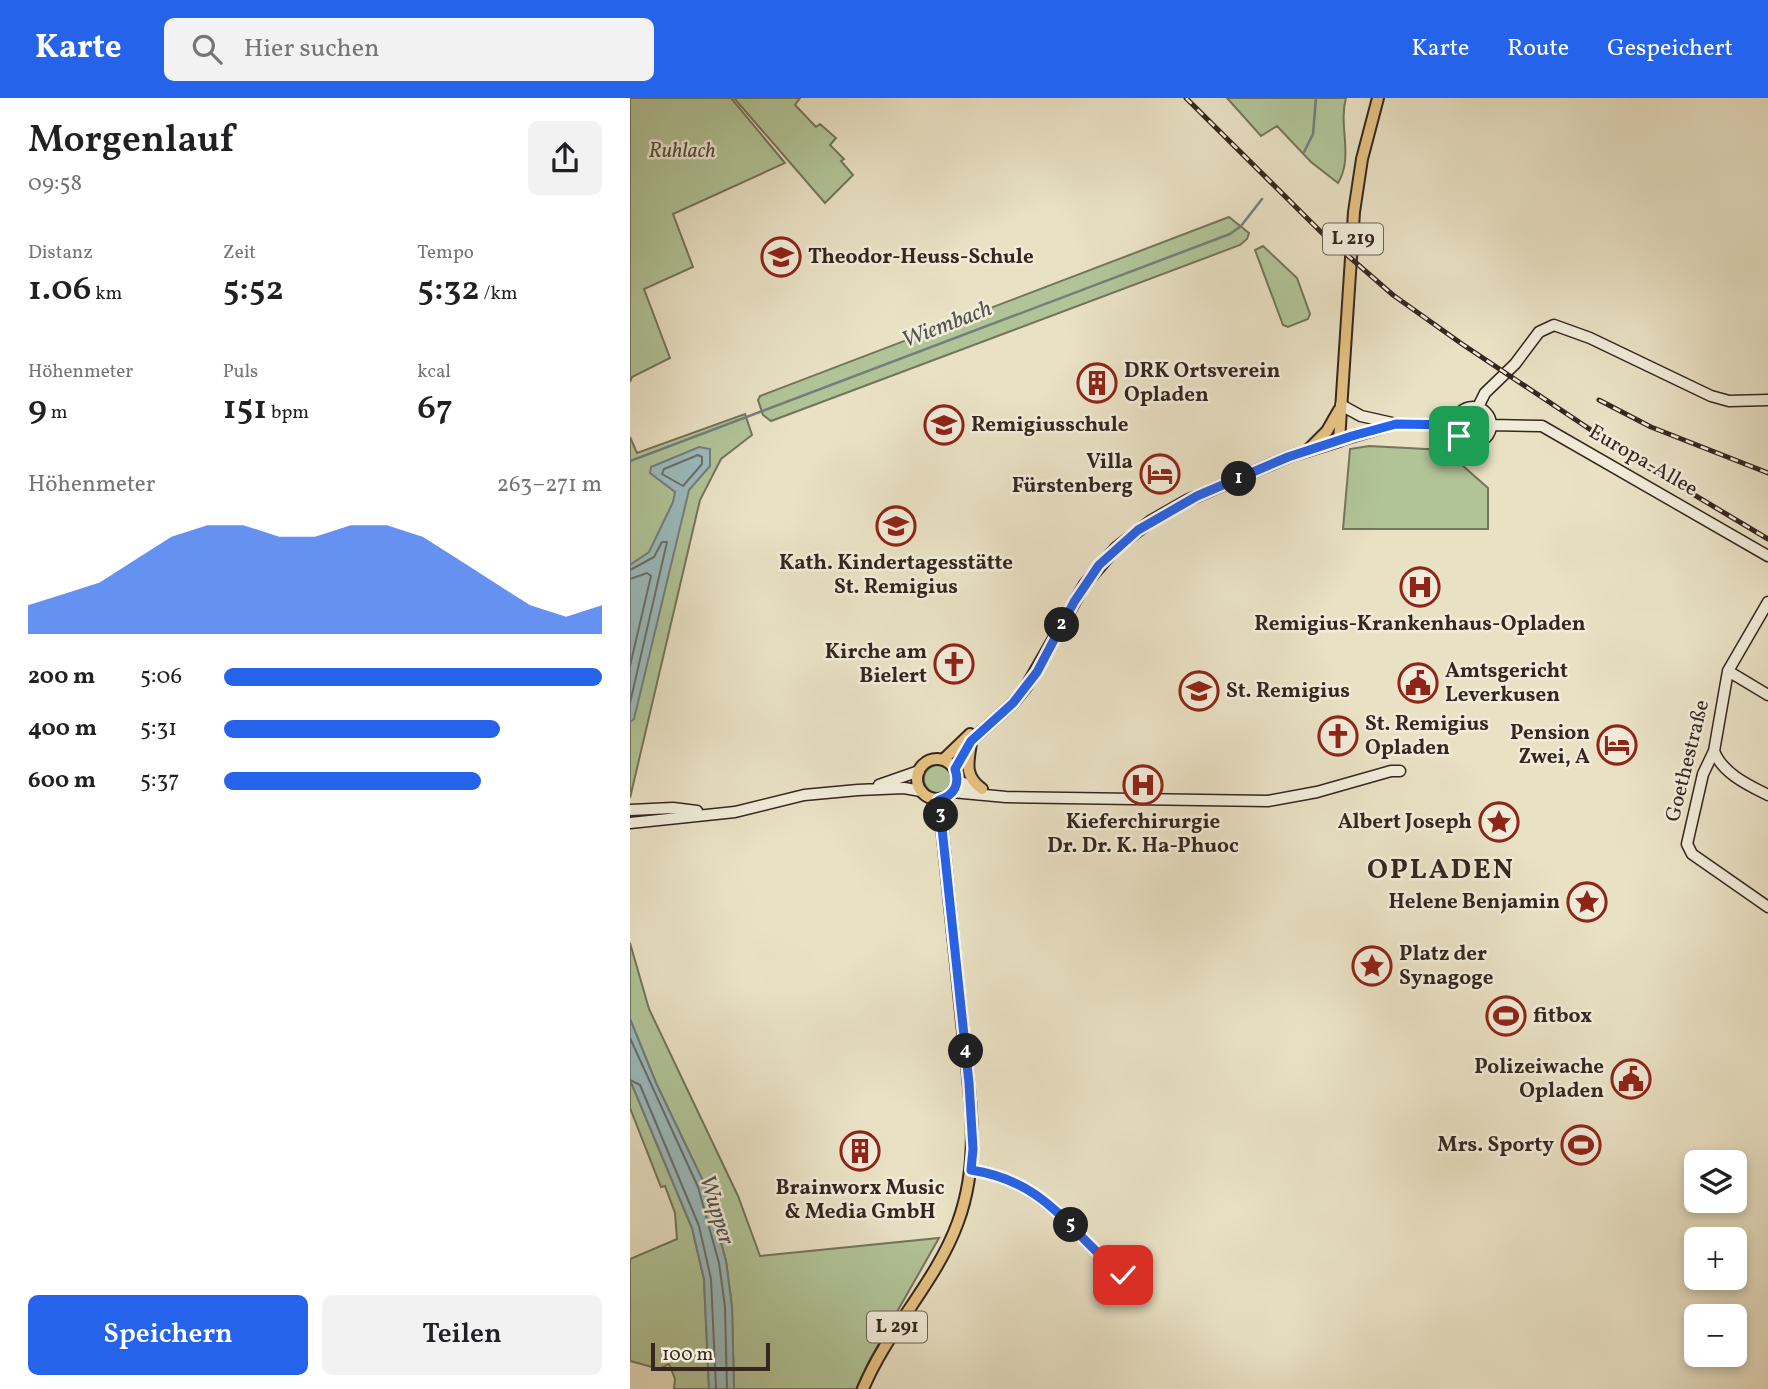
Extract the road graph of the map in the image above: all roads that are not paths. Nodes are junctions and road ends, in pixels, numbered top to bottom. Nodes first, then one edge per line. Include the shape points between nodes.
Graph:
1 (1378, 98) edge
2 (1768, 400) edge
3 (1341, 405) junction
4 (1478, 407) junction
5 (1396, 424) junction
6 (1455, 425) junction
7 (1491, 425) junction
8 (1339, 441) junction
9 (1306, 452) junction
10 (1768, 556) edge
11 (1768, 602) edge
12 (1728, 671) junction
13 (1768, 695) edge
14 (999, 715) junction
15 (971, 741) junction
16 (1714, 751) junction
17 (944, 759) junction
18 (955, 769) junction
19 (919, 771) junction
20 (1400, 771) dead end
21 (957, 781) junction
22 (982, 789) junction
23 (858, 790) junction
24 (921, 791) junction
25 (952, 793) junction
26 (1768, 795) edge
27 (1006, 797) junction
28 (939, 800) junction
29 (630, 810) edge
30 (704, 814) junction
31 (630, 823) edge
32 (1768, 907) edge
33 (971, 1170) junction
34 (1123, 1275) dead end
35 (863, 1389) edge

1 - 3 main road, L 219 via 1358,182
2 - 4 street via 1729,401 1711,396 1554,325 1539,332
3 - 5 street via 1361,416
3 - 8 main road, L 219
3 - 9 main road, L 219 via 1327,431
4 - 6 street via 1462,410
4 - 7 street via 1489,416
5 - 6 street
5 - 8 street
6 - 7 street via 1463,440 1473,443 1488,435
7 - 10 street, Europa-Allee via 1542,426
8 - 9 main road, L 219
9 - 14 main road, L 219 via 1186,501 1119,545 1085,584 1037,672
11 - 12 street, Goethestraße
12 - 13 street
12 - 16 street, Goethestraße
14 - 15 main road, L 219
14 - 17 main road, L 219
15 - 18 main road, L 219
15 - 22 main road via 967,772
16 - 26 street via 1717,760 1740,781
16 - 32 street, Goethestraße via 1703,774 1687,844 1692,854
17 - 18 main road
17 - 19 main road, L 219 via 929,761
18 - 21 main road
19 - 23 street, L 219
19 - 24 main road
20 - 27 street via 1268,801
21 - 22 street
21 - 25 main road
22 - 27 street
23 - 24 street, L 219
23 - 30 street, L 219
24 - 28 main road, L 219
25 - 27 street
25 - 28 main road
28 - 33 main road, L 291 via 969,1083
29 - 30 street, L 219 via 673,807
30 - 31 street, L 219
33 - 34 street via 1002,1176 1040,1196
33 - 35 main road, L 291 via 957,1224

